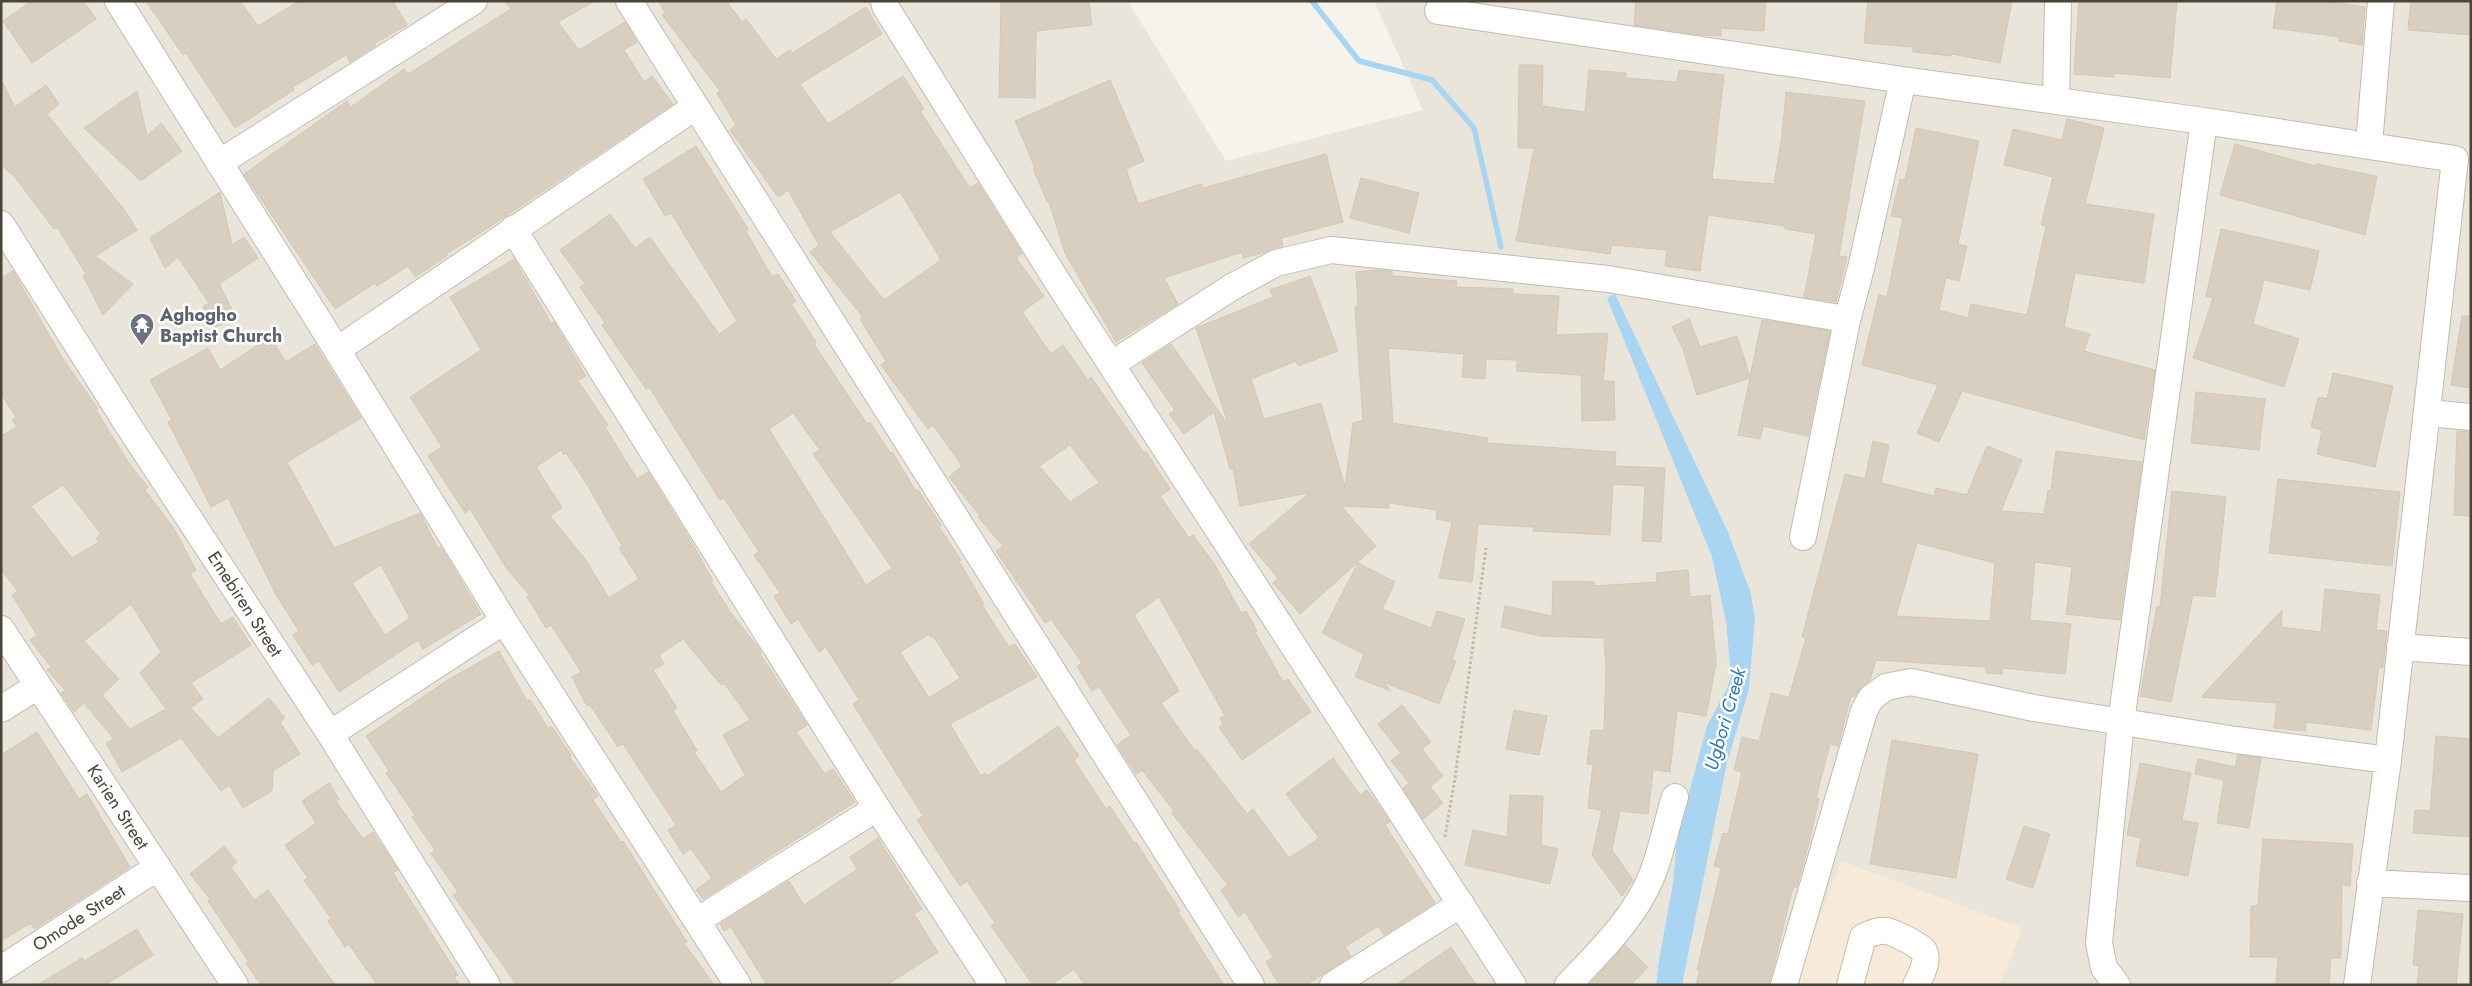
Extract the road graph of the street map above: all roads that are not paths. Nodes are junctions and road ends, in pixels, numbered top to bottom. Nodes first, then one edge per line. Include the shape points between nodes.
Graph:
1 (118, 1) edge
2 (474, 1) edge
3 (629, 1) edge
4 (884, 1) edge
5 (2058, 1) edge
6 (2382, 1) edge
7 (1438, 11) dead end
8 (1903, 80) junction
9 (2056, 102) junction
10 (695, 107) junction
11 (2204, 121) junction
12 (2369, 145) junction
13 (2463, 160) edge
14 (218, 163) junction
15 (1, 224) edge
16 (513, 230) junction
17 (1847, 321) junction
18 (337, 350) junction
19 (1112, 364) junction
20 (2427, 413) junction
21 (2471, 416) edge
22 (1803, 537) dead end
23 (504, 620) junction
24 (1, 629) edge
25 (2400, 647) junction
26 (2471, 652) edge
27 (38, 686) junction
28 (1, 709) edge
29 (2121, 722) junction
30 (330, 734) junction
31 (2388, 760) junction
32 (1675, 797) dead end
33 (878, 808) junction
34 (158, 867) junction
35 (2370, 883) junction
36 (2471, 888) edge
37 (1461, 904) junction
38 (698, 920) junction
39 (1, 969) edge
40 (235, 985) edge
41 (488, 985) edge
42 (738, 985) edge
43 (993, 985) edge
44 (1251, 985) edge
45 (1333, 985) edge
46 (1512, 985) edge
47 (1568, 985) edge
48 (1784, 985) edge
49 (1850, 985) edge
50 (1916, 985) edge
51 (2118, 985) edge
52 (2357, 985) edge

1 - 14 street
2 - 14 street
3 - 10 street
4 - 19 street via 884,6
5 - 9 street
6 - 12 street
7 - 8 street
8 - 9 street
8 - 17 street
9 - 11 street
10 - 16 street
10 - 44 street
11 - 12 street
11 - 29 street
12 - 13 street
13 - 20 street
14 - 18 street
15 - 30 street, Emebiren Street
16 - 18 street
16 - 33 street
17 - 19 street via 1608,279 1331,250 1276,263 1232,287
17 - 22 street
18 - 23 street
19 - 37 street
20 - 21 street
20 - 25 street
23 - 30 street
23 - 38 street
24 - 27 street, Karien Street
25 - 26 street
25 - 31 street
27 - 28 street
27 - 34 street, Karien Street
29 - 31 street
29 - 48 street via 2034,708 1911,682 1886,687 1871,698 1864,711
29 - 51 street via 2099,943 2104,968
30 - 41 street, Emebiren Street
31 - 35 street
32 - 47 street via 1652,874 1642,895 1626,921
33 - 38 street
33 - 43 street
34 - 39 street, Omode Street
34 - 40 street, Karien Street
35 - 36 street
35 - 52 street
37 - 45 street
37 - 46 street
38 - 42 street
49 - 50 street via 1862,937 1876,931 1888,931 1925,952 1925,968

